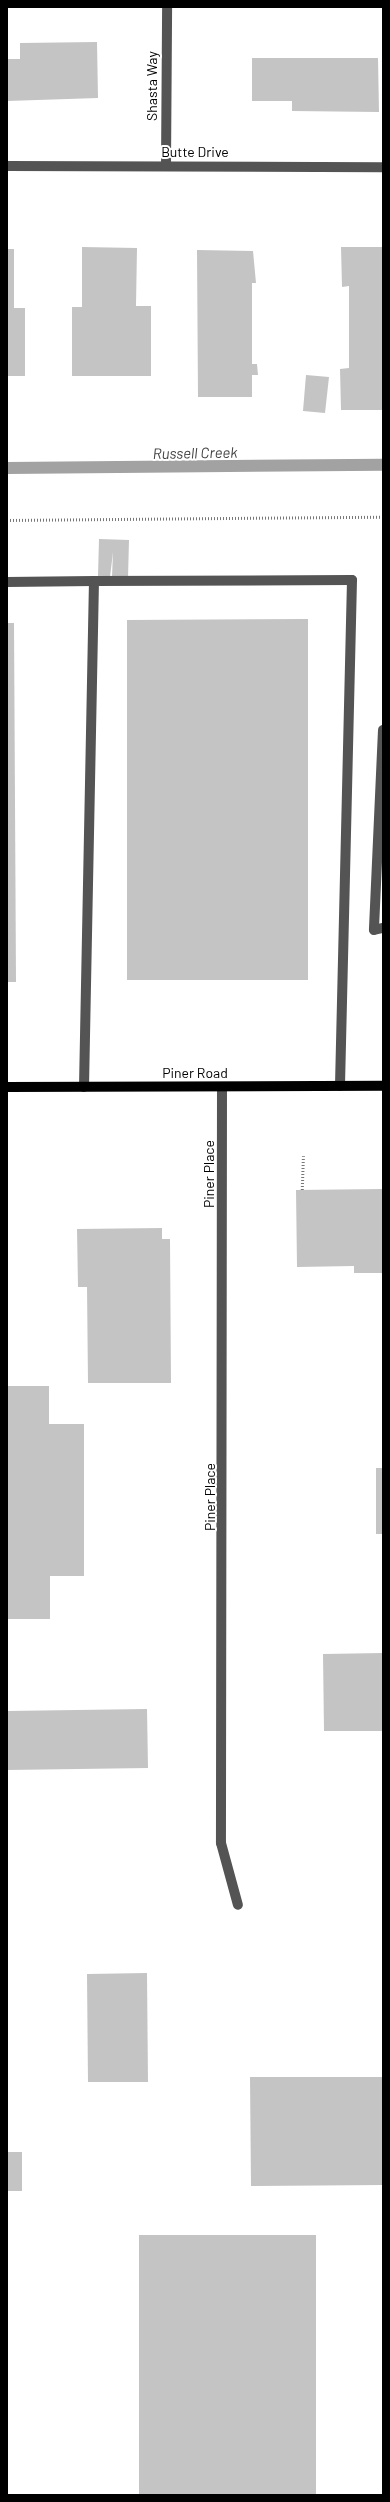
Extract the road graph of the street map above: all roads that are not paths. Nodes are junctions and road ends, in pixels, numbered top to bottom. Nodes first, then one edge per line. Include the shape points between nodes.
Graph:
1 (167, 7) edge
2 (7, 166) edge
3 (166, 166) junction
4 (383, 167) edge
5 (94, 581) junction
6 (7, 582) edge
7 (383, 730) edge
8 (383, 928) edge
9 (340, 1086) junction
10 (383, 1086) edge
11 (7, 1087) edge
12 (84, 1087) junction
13 (222, 1087) junction
14 (238, 1905) dead end

1 - 3 street, Shasta Way
2 - 3 street, Butte Drive
3 - 4 street, Butte Drive
5 - 6 street
5 - 9 street via 352,580
5 - 12 street
7 - 8 street via 374,930
9 - 10 main road, Piner Road
9 - 13 main road, Piner Road
11 - 12 main road, Piner Road
12 - 13 main road, Piner Road
13 - 14 street, Piner Place via 221,1843

